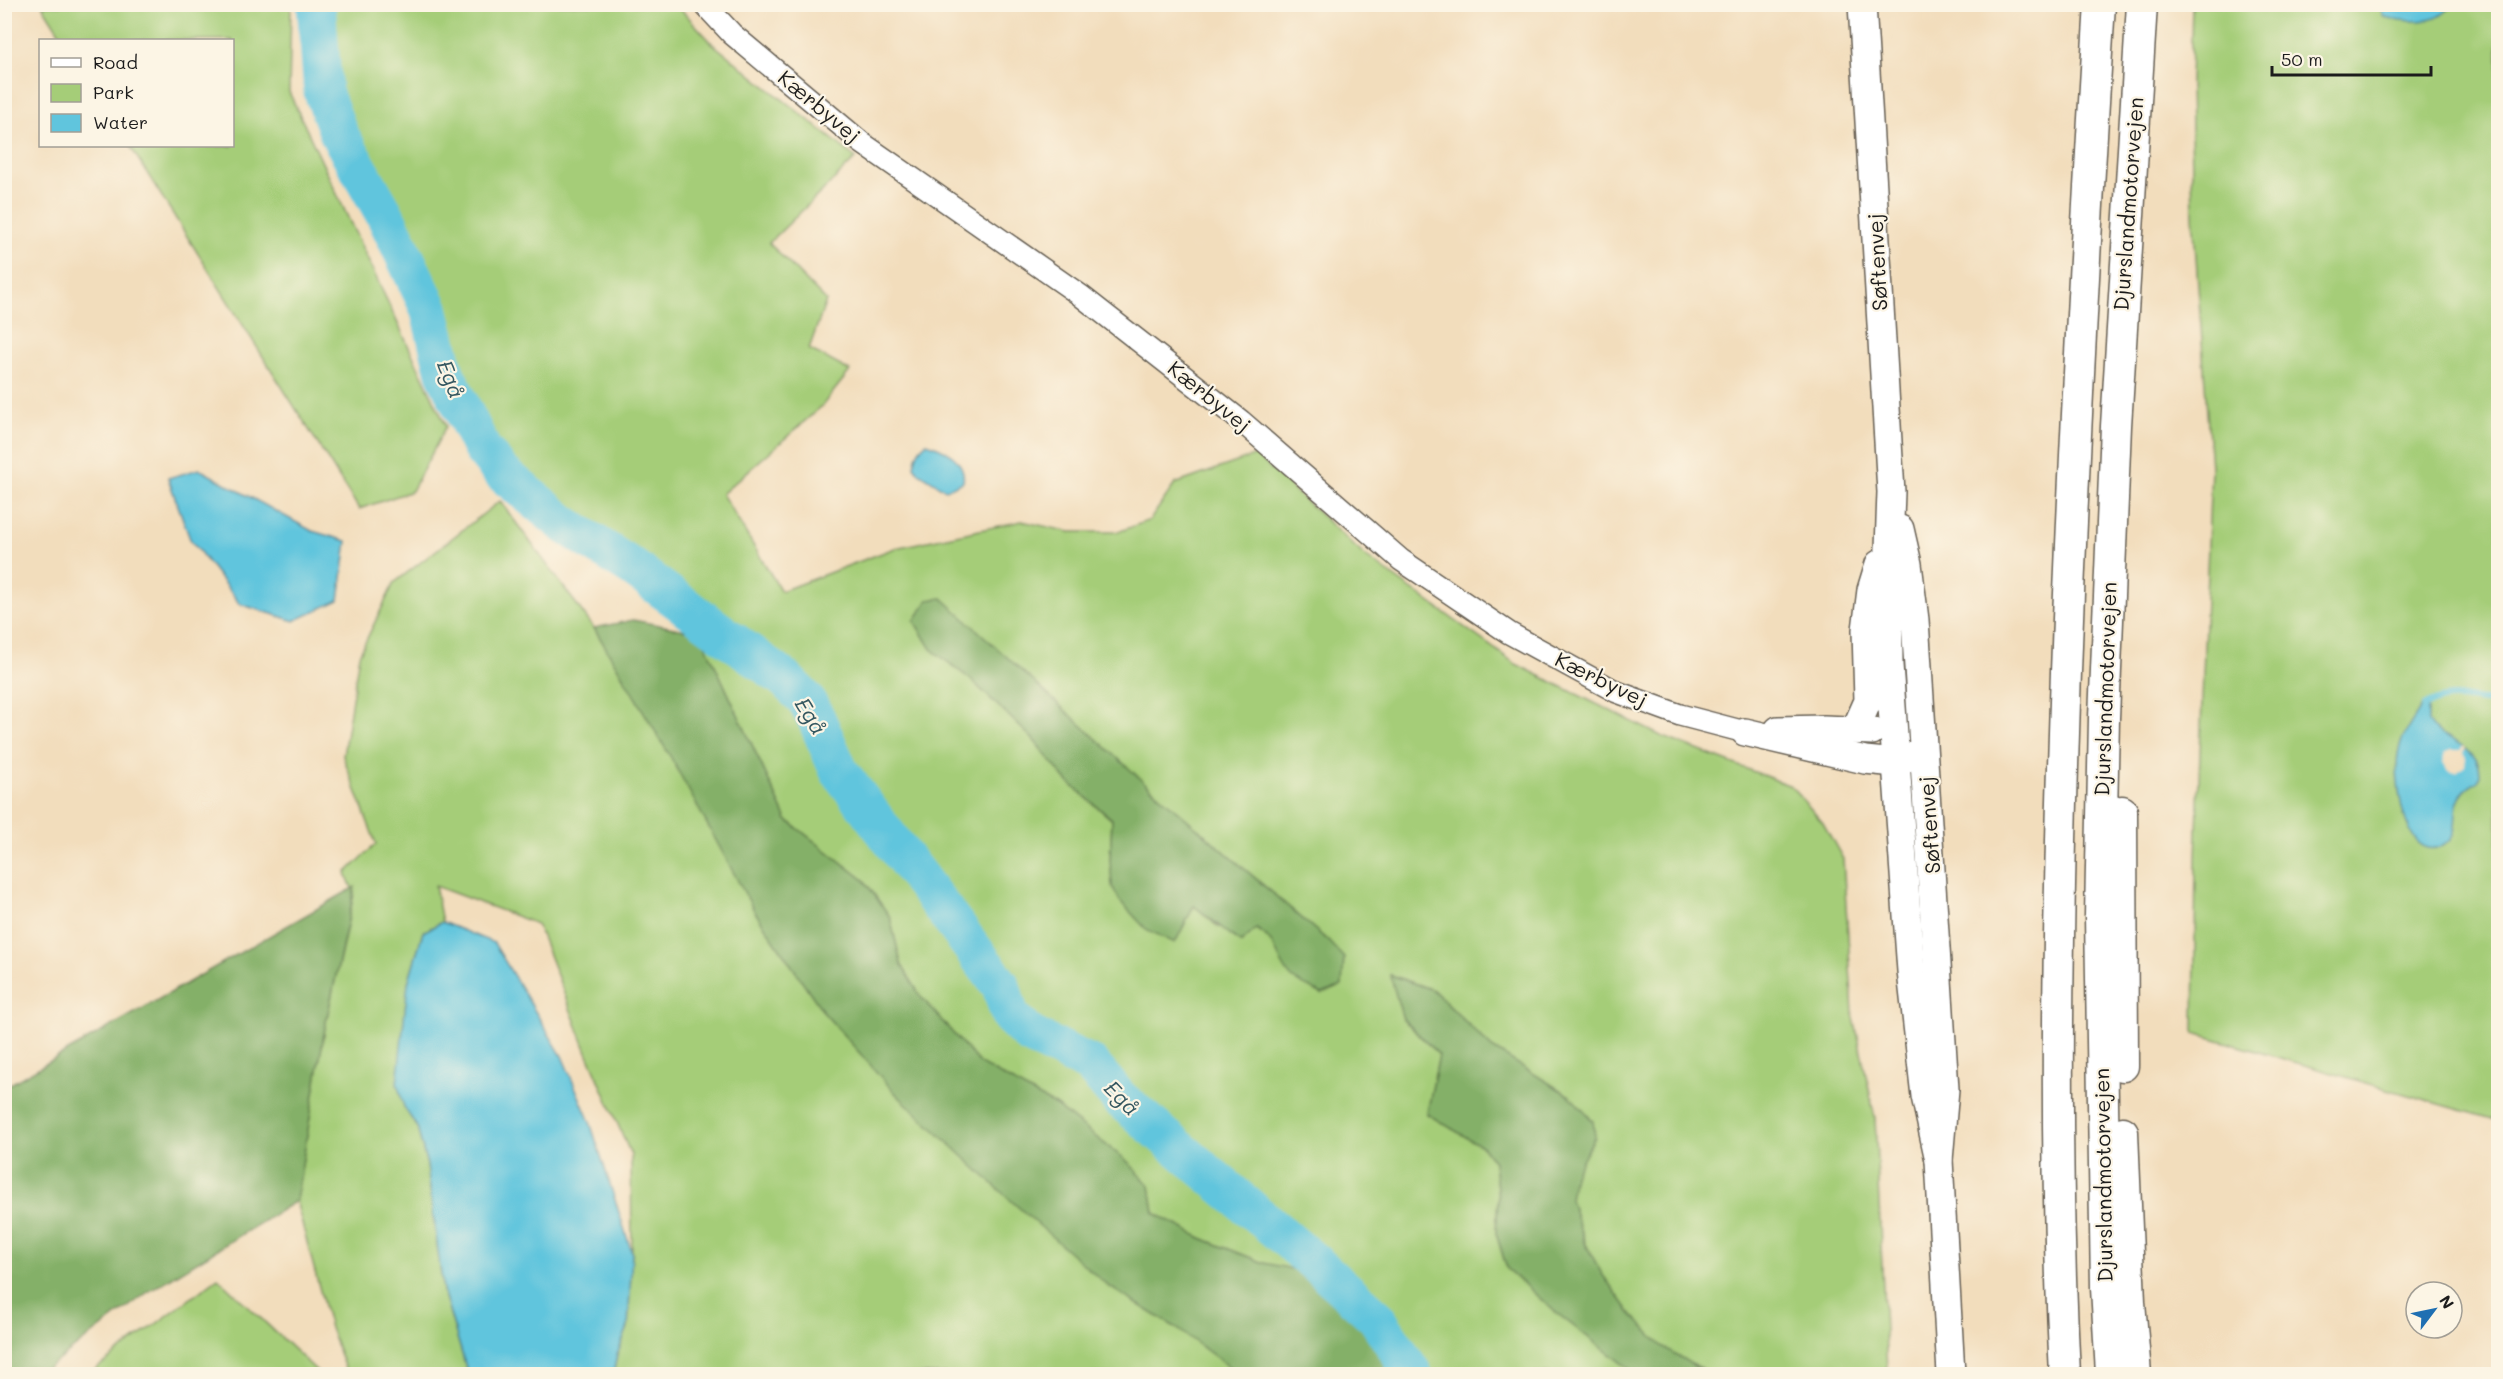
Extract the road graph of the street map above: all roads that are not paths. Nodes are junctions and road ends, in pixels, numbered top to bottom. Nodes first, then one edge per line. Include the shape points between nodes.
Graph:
1 (704, 4) edge
2 (1862, 4) edge
3 (1870, 4) edge
4 (2100, 4) edge
5 (2142, 4) edge
6 (1865, 32) junction
7 (2133, 146) junction
8 (1891, 492) junction
9 (1890, 531) junction
10 (1855, 730) junction
11 (1745, 732) junction
12 (1894, 732) junction
13 (1925, 750) junction
14 (1896, 763) junction
15 (1939, 1160) junction
16 (1951, 1374) edge
17 (2065, 1374) edge
18 (2111, 1374) edge
19 (2136, 1374) edge

1 - 11 street, Kærbyvej via 732,34 862,143 1080,295 1241,421 1401,560 1509,633 1617,692 1680,715
2 - 6 main road, Søftenvej
3 - 6 main road, Søftenvej
4 - 17 highway, Djurslandmotorvejen via 2072,505 2062,791 2059,1139
5 - 7 highway, Djurslandmotorvejen
6 - 8 main road, Søftenvej
7 - 18 highway, Djurslandmotorvejen via 2116,426 2100,904
7 - 19 highway via 2122,716 2122,1092
8 - 9 main road, Søftenvej
8 - 13 main road, Søftenvej via 1908,564
9 - 10 main road via 1870,590 1866,630 1868,701
9 - 12 main road, Søftenvej via 1889,665
10 - 11 main road
10 - 12 main road
11 - 14 main road via 1865,760
12 - 13 main road
12 - 14 main road, Søftenvej
13 - 14 main road
13 - 15 main road, Søftenvej via 1945,1089
14 - 15 main road, Søftenvej via 1912,982 1925,1096
15 - 16 main road, Søftenvej

